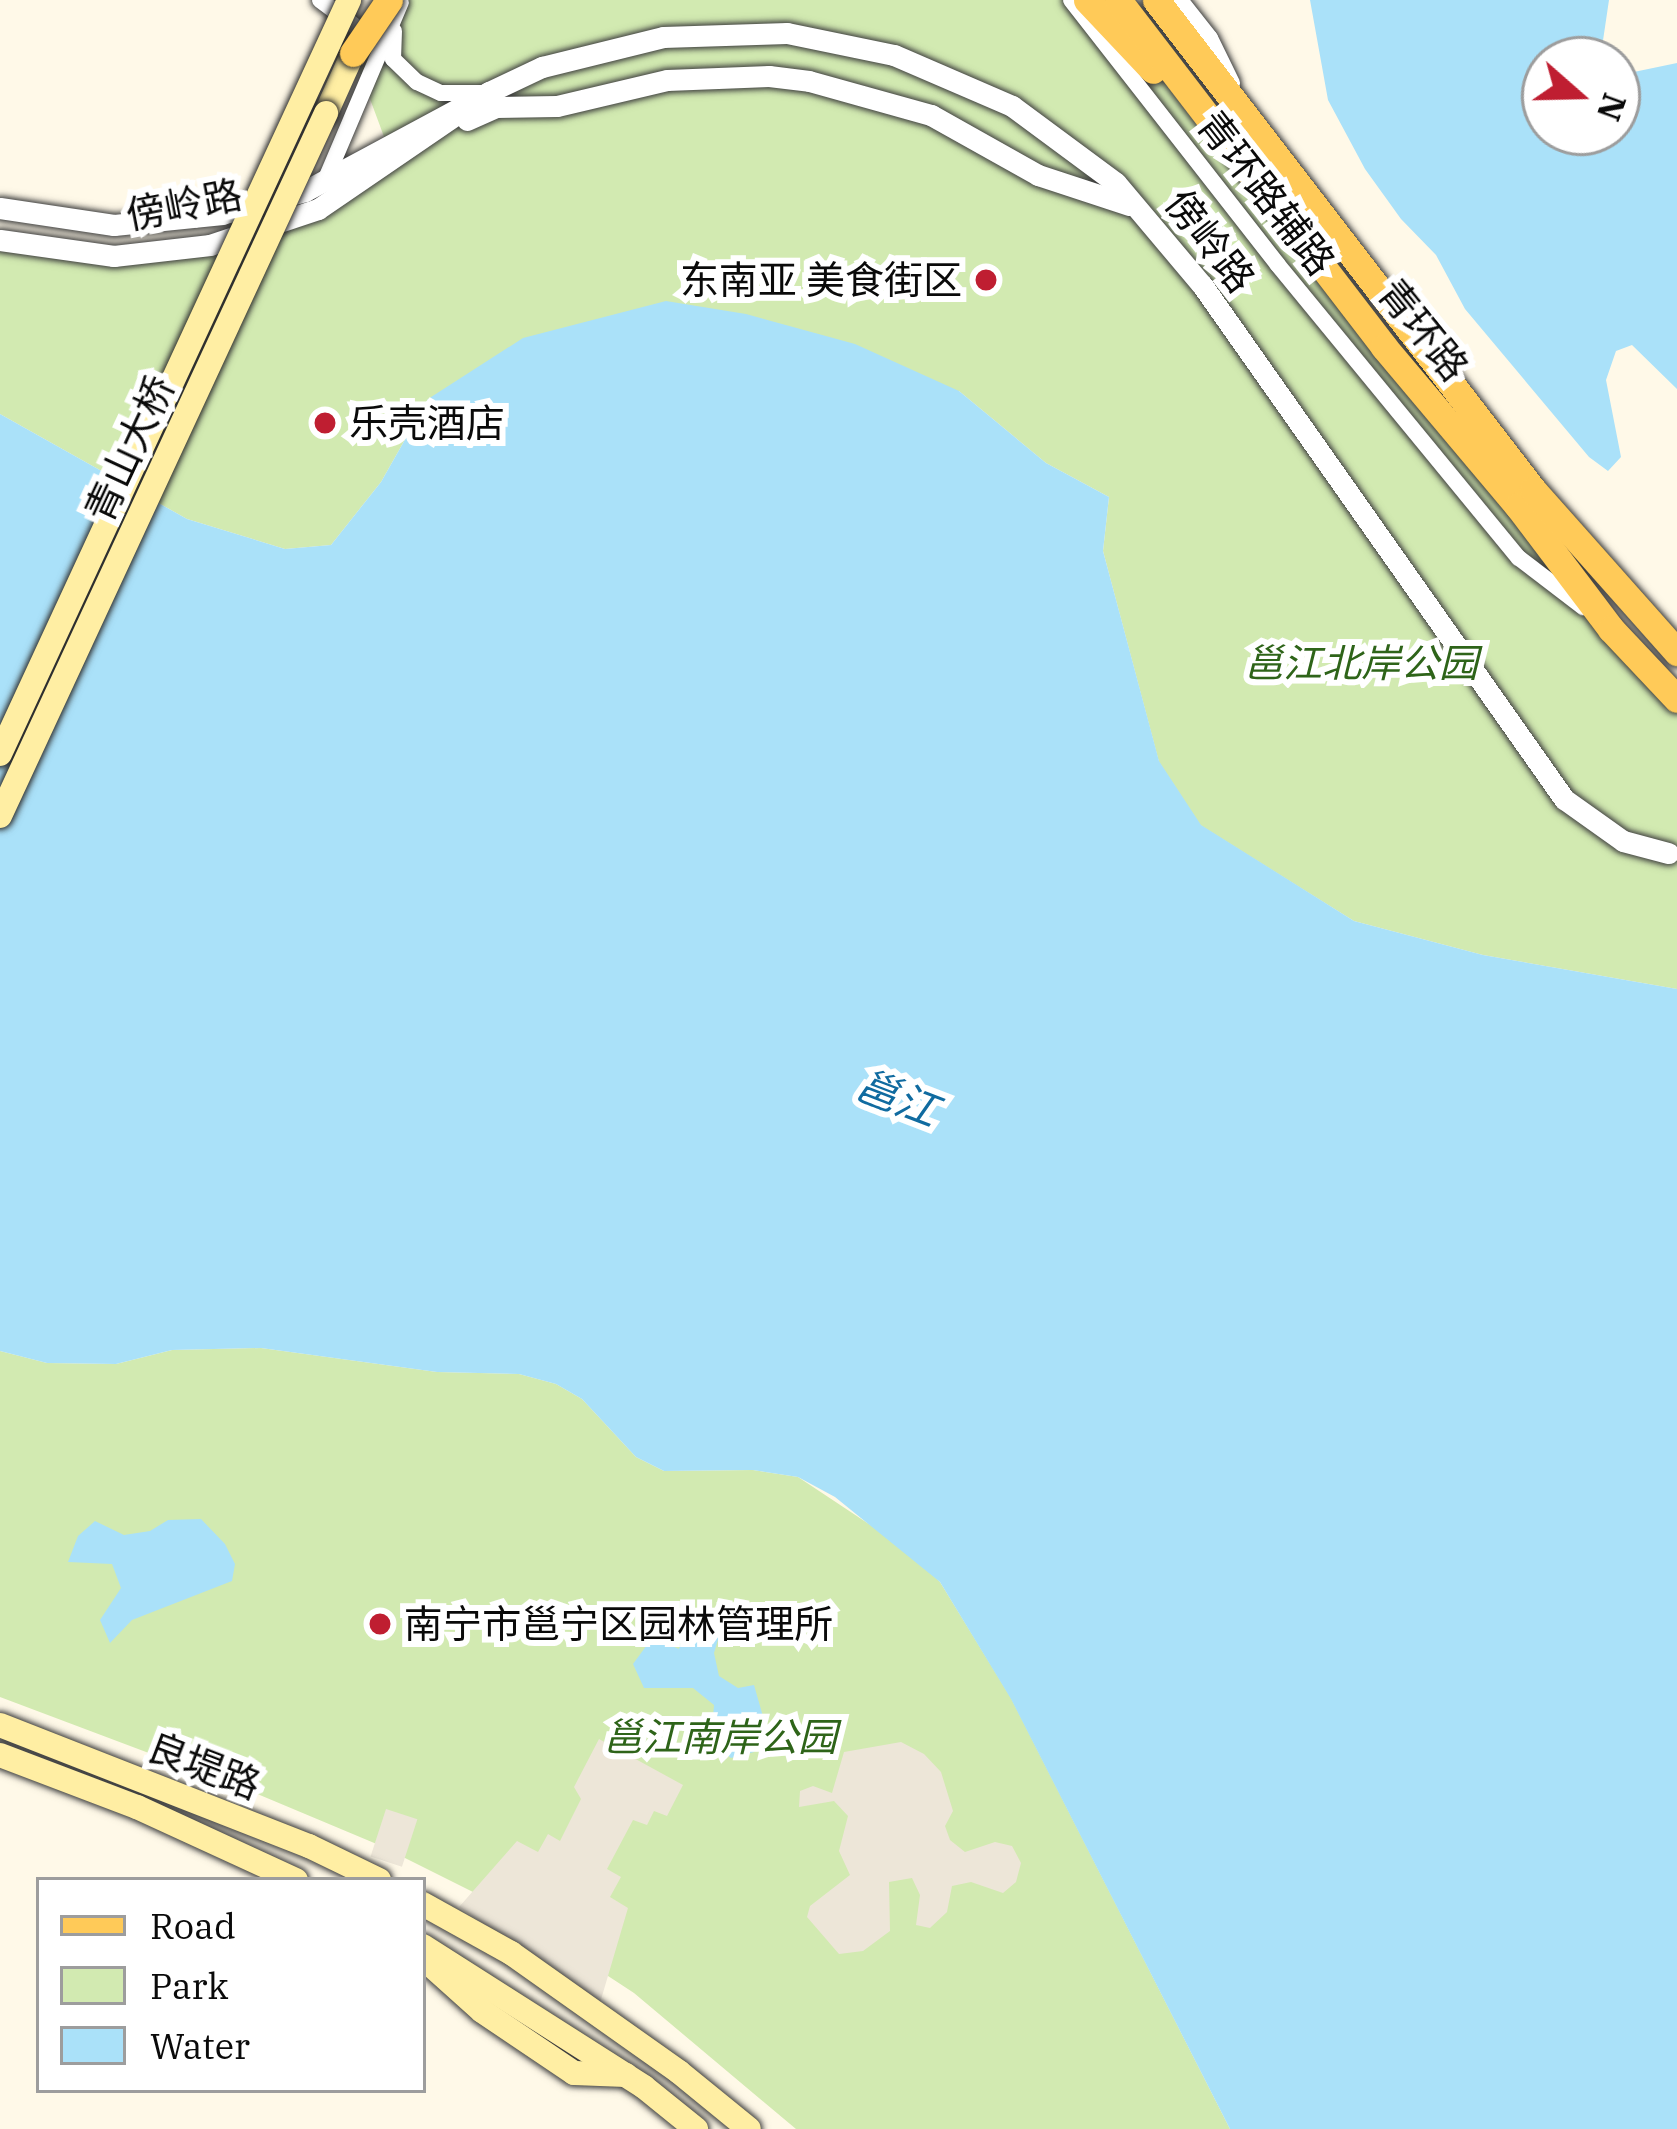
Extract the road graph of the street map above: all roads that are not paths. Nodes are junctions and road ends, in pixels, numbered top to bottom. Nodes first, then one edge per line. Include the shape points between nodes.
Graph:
1 (1071, 0) edge
2 (1092, 0) edge
3 (1118, 0) edge
4 (1156, 0) edge
5 (1180, 0) edge
6 (393, 1) edge
7 (336, 3) edge
8 (353, 52) joint
9 (388, 53) junction
10 (490, 92) junction
11 (1251, 122) junction
12 (393, 161) junction
13 (325, 181) junction
14 (0, 208) edge
15 (244, 208) junction
16 (1143, 214) junction
17 (0, 240) edge
18 (1325, 269) junction
19 (1611, 629) junction
20 (1677, 652) edge
21 (1677, 699) edge
22 (0, 754) edge
23 (0, 816) edge
24 (1674, 853) edge
25 (0, 1725) edge
26 (0, 1755) edge
27 (289, 1877) edge
28 (373, 1877) edge
29 (426, 1906) edge
30 (426, 1948) edge
31 (426, 1961) edge
32 (626, 2075) junction
33 (696, 2129) edge
34 (749, 2129) edge

1 - 19 street, 青环路辅路 via 1519,558
2 - 18 main road via 1264,213
3 - 18 main road, 青环路
4 - 11 main road, 青环路
5 - 11 street, 青环路辅路 via 1210,38
6 - 8 main road, bridge
6 - 9 street
7 - 9 street
7 - 15 street
7 - 22 main road, 青山大桥, bridge via 301,103
8 - 23 main road, 青山大桥, bridge
9 - 10 street via 441,93
9 - 13 street
10 - 12 street, 傍岭路
10 - 13 street, 傍岭路
10 - 16 street, 傍岭路 via 542,67 663,37 835,39 951,76 1012,106 1082,155
11 - 20 main road, 青环路 via 1533,490
12 - 16 street via 496,107 557,106 667,80 769,76 891,100 967,132 1038,175 1103,192
12 - 17 street, 傍岭路 via 317,209 209,245 114,256
13 - 15 street, 傍岭路
14 - 15 street, 傍岭路 via 114,225
16 - 24 street, 傍岭路 via 1202,285 1564,799 1599,830
18 - 19 main road, 青环路
19 - 21 main road, 青环路
25 - 28 main road, 良堤路
26 - 27 main road, 良堤路
29 - 34 main road via 511,1953
30 - 32 main road
31 - 32 main road via 482,2012 574,2073
32 - 33 main road

